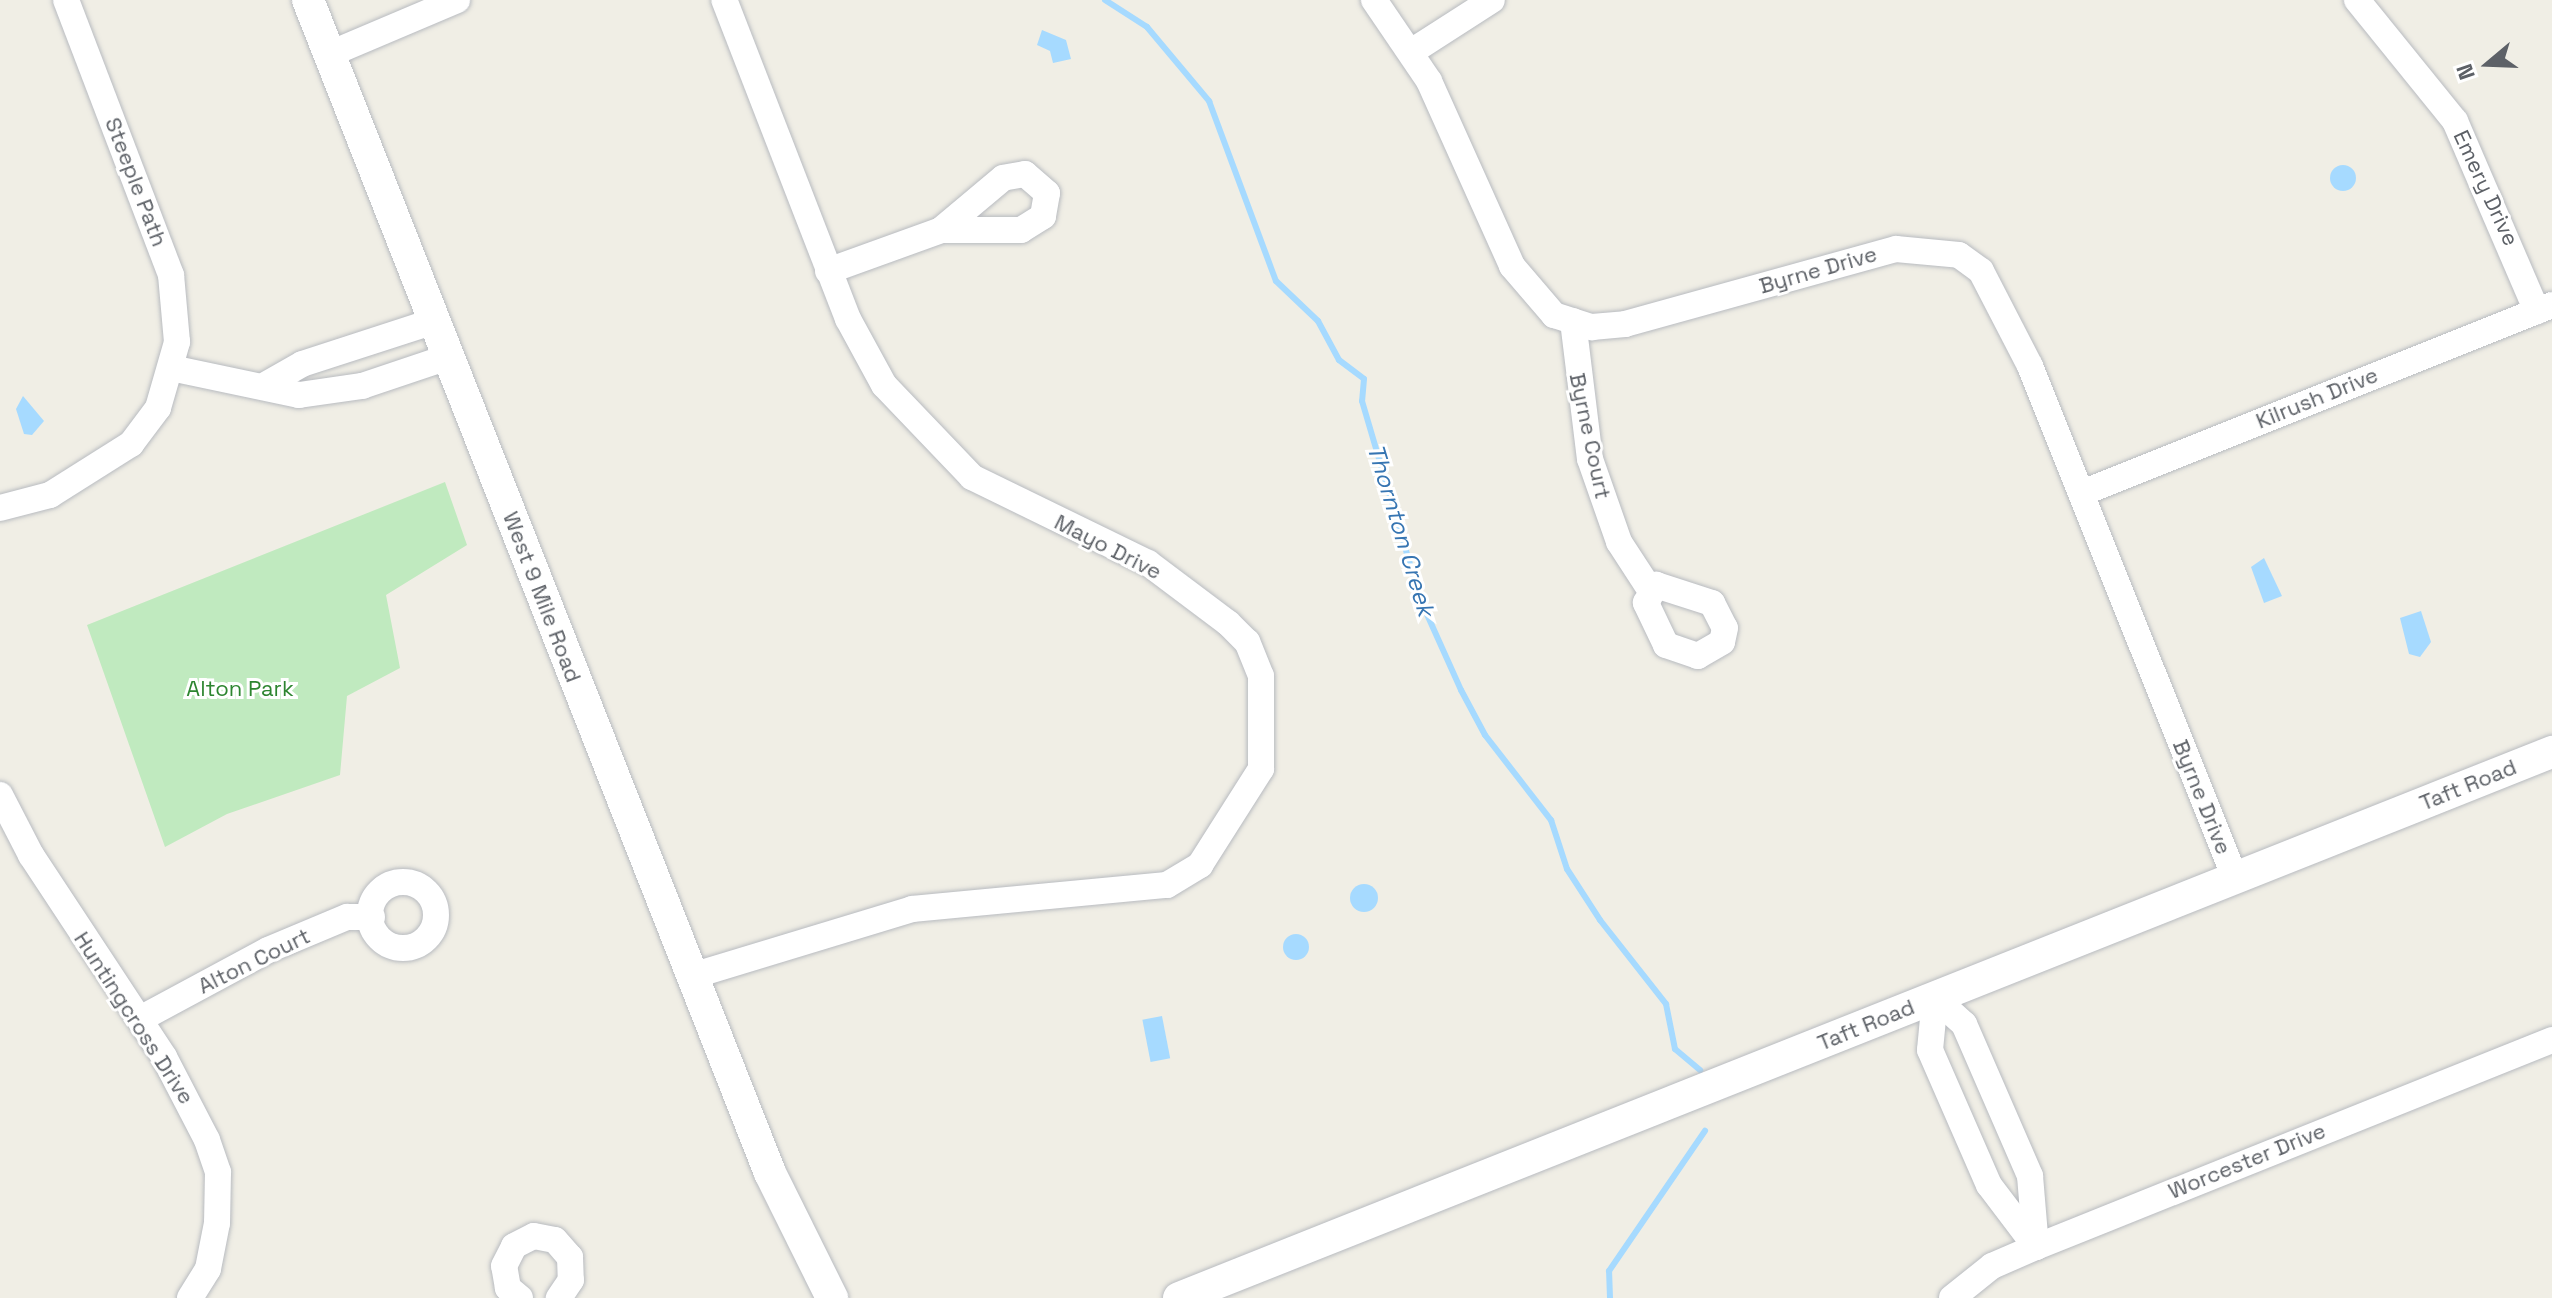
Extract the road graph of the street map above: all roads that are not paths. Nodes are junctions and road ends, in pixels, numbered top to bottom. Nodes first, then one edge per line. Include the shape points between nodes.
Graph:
1 (66, 0) edge
2 (308, 0) edge
3 (457, 0) edge
4 (724, 0) edge
5 (1374, 0) edge
6 (1492, 0) edge
7 (2357, 0) edge
8 (1411, 52) junction
9 (330, 54) junction
10 (941, 230) dead end
11 (828, 271) junction
12 (2544, 308) edge
13 (434, 321) junction
14 (1573, 321) junction
15 (448, 357) junction
16 (171, 368) junction
17 (267, 384) junction
18 (2082, 493) junction
19 (0, 508) edge
20 (1649, 588) dead end
21 (2552, 752) edge
22 (0, 795) edge
23 (2235, 878) junction
24 (372, 917) dead end
25 (692, 976) junction
26 (1935, 998) junction
27 (140, 1019) junction
28 (2552, 1040) edge
29 (778, 1193) junction
30 (2036, 1247) junction
31 (199, 1296) edge
32 (516, 1297) edge
33 (559, 1298) edge
34 (808, 1298) edge
35 (832, 1298) edge
36 (1179, 1298) edge
37 (1952, 1298) edge

1 - 16 street, Steeple Path via 171,275 179,328
2 - 9 street, West 9 Mile Road
3 - 9 street
4 - 11 street, Mayo Drive
5 - 8 street, Byrne Drive
6 - 8 street
7 - 12 street, Emery Drive via 2455,121
8 - 14 street, Byrne Drive via 1512,266 1538,301
9 - 13 street, West 9 Mile Road
10 - 11 street
11 - 25 street, Mayo Drive via 884,385 932,442 972,477 1148,563 1247,642 1261,676 1261,769 1200,865 1167,885 912,909
12 - 18 street, Kilrush Drive
13 - 15 street, West 9 Mile Road
13 - 17 street via 302,364
14 - 18 street, Byrne Drive via 1625,324 1874,253 1929,247 1959,255 1981,271 2002,306
14 - 20 street, Byrne Court via 1590,459 1619,542
15 - 17 street via 362,386 299,395
15 - 25 street, West 9 Mile Road
16 - 17 street
16 - 19 street, Steeple Path via 158,408 104,466 50,495
18 - 23 street, Byrne Drive
21 - 23 street, Taft Road
22 - 27 street, Huntingcross Drive
23 - 26 street, Taft Road
24 - 27 street, Alton Court via 347,917 268,950
25 - 29 street, West 9 Mile Road
26 - 30 street via 1964,1024 2030,1176
26 - 30 street via 1930,1050 1989,1185
26 - 36 street, Taft Road
27 - 31 street, Huntingcross Drive via 187,1096 218,1172 211,1254
28 - 30 street, Worcester Drive
29 - 34 street, West 9 Mile Road via 776,1210
29 - 35 street, West 9 Mile Road via 790,1203
30 - 37 street, Worcester Drive via 1992,1266
32 - 33 street via 504,1277 507,1255 523,1239 545,1236 570,1257 571,1280

